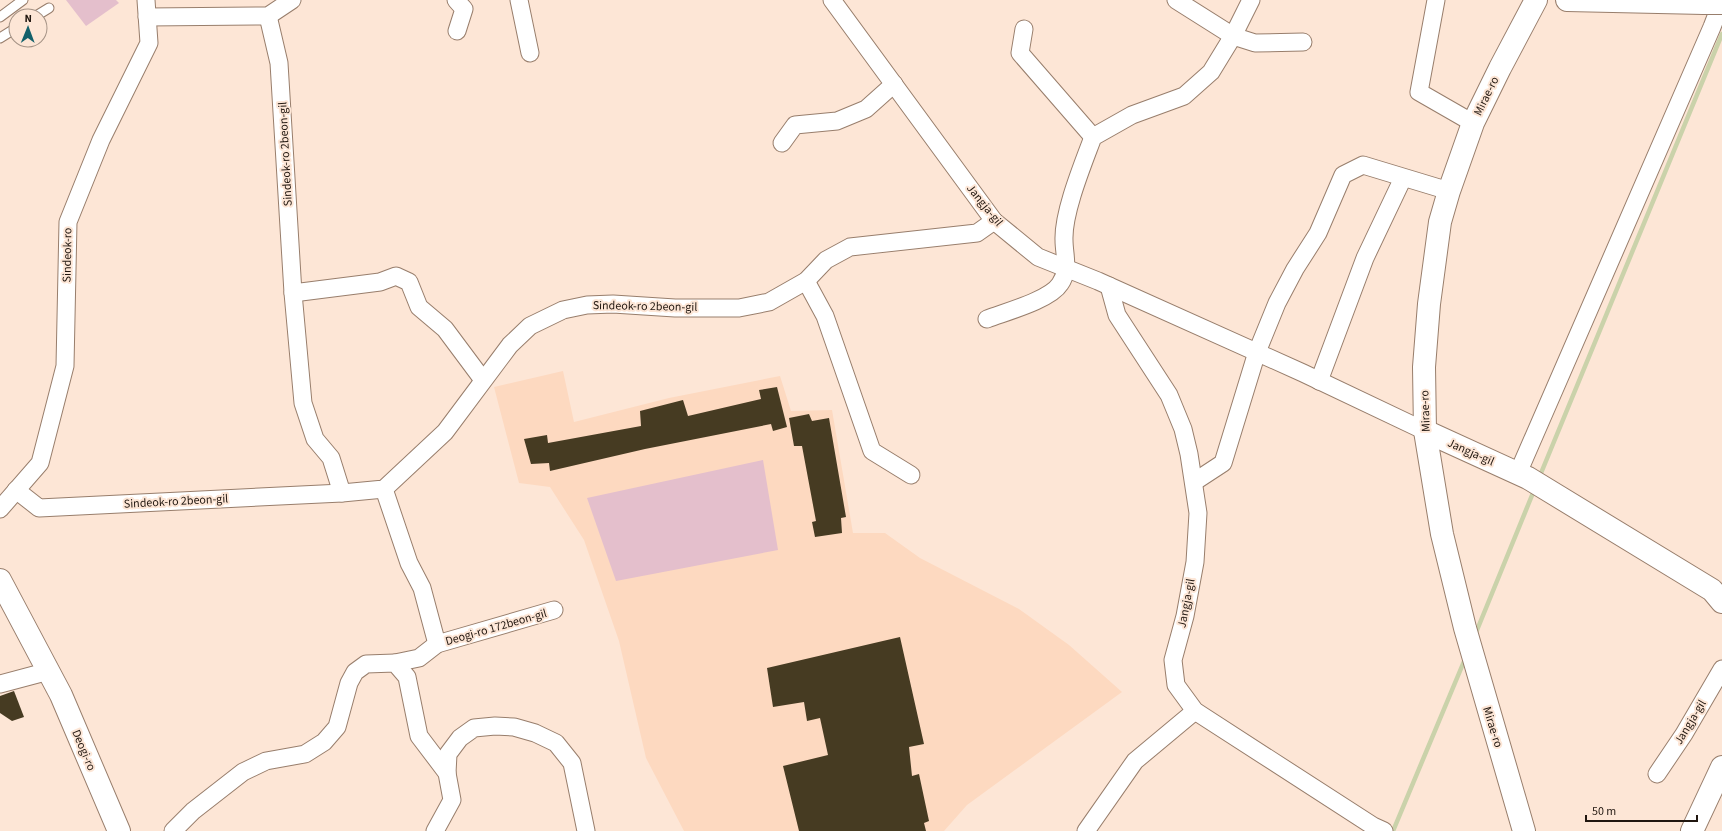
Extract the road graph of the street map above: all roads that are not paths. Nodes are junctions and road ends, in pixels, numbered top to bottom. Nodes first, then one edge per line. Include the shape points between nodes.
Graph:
1 (23, 0) edge
2 (146, 0) edge
3 (456, 0) edge
4 (519, 0) edge
5 (832, 0) edge
6 (1176, 0) edge
7 (1251, 0) edge
8 (1436, 0) edge
9 (1536, 0) edge
10 (1567, 0) edge
11 (288, 1) edge
12 (1716, 2) edge
13 (268, 16) junction
14 (0, 17) edge
15 (147, 17) junction
16 (1024, 29) dead end
17 (457, 31) dead end
18 (1233, 36) junction
19 (1304, 42) dead end
20 (530, 53) dead end
21 (894, 84) junction
22 (1473, 123) junction
23 (1093, 137) junction
24 (782, 143) dead end
25 (1403, 178) junction
26 (1449, 191) junction
27 (994, 221) junction
28 (1067, 268) junction
29 (806, 281) junction
30 (1109, 286) junction
31 (293, 293) junction
32 (987, 319) dead end
33 (1257, 352) junction
34 (483, 380) junction
35 (1319, 380) junction
36 (1425, 431) junction
37 (910, 475) dead end
38 (1523, 475) junction
39 (1194, 482) junction
40 (384, 489) junction
41 (16, 490) junction
42 (342, 493) junction
43 (0, 509) edge
44 (0, 580) edge
45 (1722, 602) edge
46 (554, 610) dead end
47 (437, 644) junction
48 (395, 663) junction
49 (1722, 669) edge
50 (48, 670) junction
51 (0, 684) edge
52 (1195, 710) junction
53 (1722, 767) edge
54 (447, 773) junction
55 (1656, 774) dead end
56 (1377, 830) edge
57 (118, 831) edge
58 (173, 831) edge
59 (435, 831) edge
60 (586, 831) edge
61 (1086, 831) edge
62 (1524, 831) edge
63 (1692, 831) edge

1 - 14 lane
2 - 15 street, Sindeok-ro
3 - 17 street via 464,9
4 - 20 street
5 - 21 street, Jangja-gil
6 - 18 street
7 - 18 street
8 - 22 street via 1419,92
9 - 22 street, Mirae-ro
10 - 12 street
11 - 13 street
12 - 38 street via 1712,27
13 - 15 street
13 - 31 street, Sindeok-ro 2beon-gil via 279,63
15 - 41 street, Sindeok-ro via 149,44 100,140 68,222 65,366 40,463
16 - 23 street via 1020,54
18 - 19 street via 1255,43
18 - 23 street via 1212,72 1184,96 1132,115
21 - 24 street via 866,109 837,121 795,125
21 - 27 street, Jangja-gil
22 - 26 street, Mirae-ro
23 - 28 street via 1069,208 1064,238
25 - 26 street
25 - 33 street via 1363,165 1343,175 1318,233 1277,303
25 - 35 street via 1365,258
26 - 36 street, Mirae-ro via 1440,222 1429,304 1424,367
27 - 28 street, Jangja-gil via 1038,257
27 - 29 street, Sindeok-ro 2beon-gil via 977,234 850,247 826,260
28 - 30 street, Jangja-gil
28 - 32 street via 1060,284 1043,298
29 - 34 street, Sindeok-ro 2beon-gil via 769,302 739,308 675,308 613,304 587,305 564,310 530,326 510,345
29 - 37 street via 825,316 872,451
30 - 33 street, Jangja-gil
30 - 39 street, Jangja-gil via 1117,315 1169,395 1183,429
31 - 34 street via 380,282 396,276 409,282 419,307 445,329
31 - 42 street, Sindeok-ro 2beon-gil via 303,403 314,439 331,458
33 - 35 street, Jangja-gil
33 - 39 street via 1224,463
34 - 40 street, Sindeok-ro 2beon-gil via 445,432
35 - 36 street, Jangja-gil
36 - 38 street, Jangja-gil
36 - 62 street, Mirae-ro via 1442,534 1465,628
38 - 45 street, Jangja-gil via 1712,590
39 - 52 street, Jangja-gil via 1198,513 1194,562 1185,616 1173,660 1176,685
40 - 42 street, Sindeok-ro 2beon-gil
40 - 47 street via 409,563 422,588
41 - 42 street, Sindeok-ro 2beon-gil via 39,508
41 - 43 street, Sindeok-ro
44 - 50 street, Deogi-ro
46 - 47 street, Deogi-ro 172beon-gil
47 - 48 street, Deogi-ro 172beon-gil via 419,658
48 - 54 street via 407,677 420,736
48 - 58 street, Deogi-ro 172beon-gil via 366,664 355,672 337,727 324,742 305,754 266,761 244,772 193,811
49 - 55 street, Jangja-gil via 1684,734
50 - 51 street
50 - 57 street, Deogi-ro
52 - 56 street, Jangja-gil
52 - 61 street via 1135,762
53 - 63 street
54 - 59 street via 452,800
54 - 60 street via 448,754 460,738 474,728 514,727 535,733 556,744 572,763

